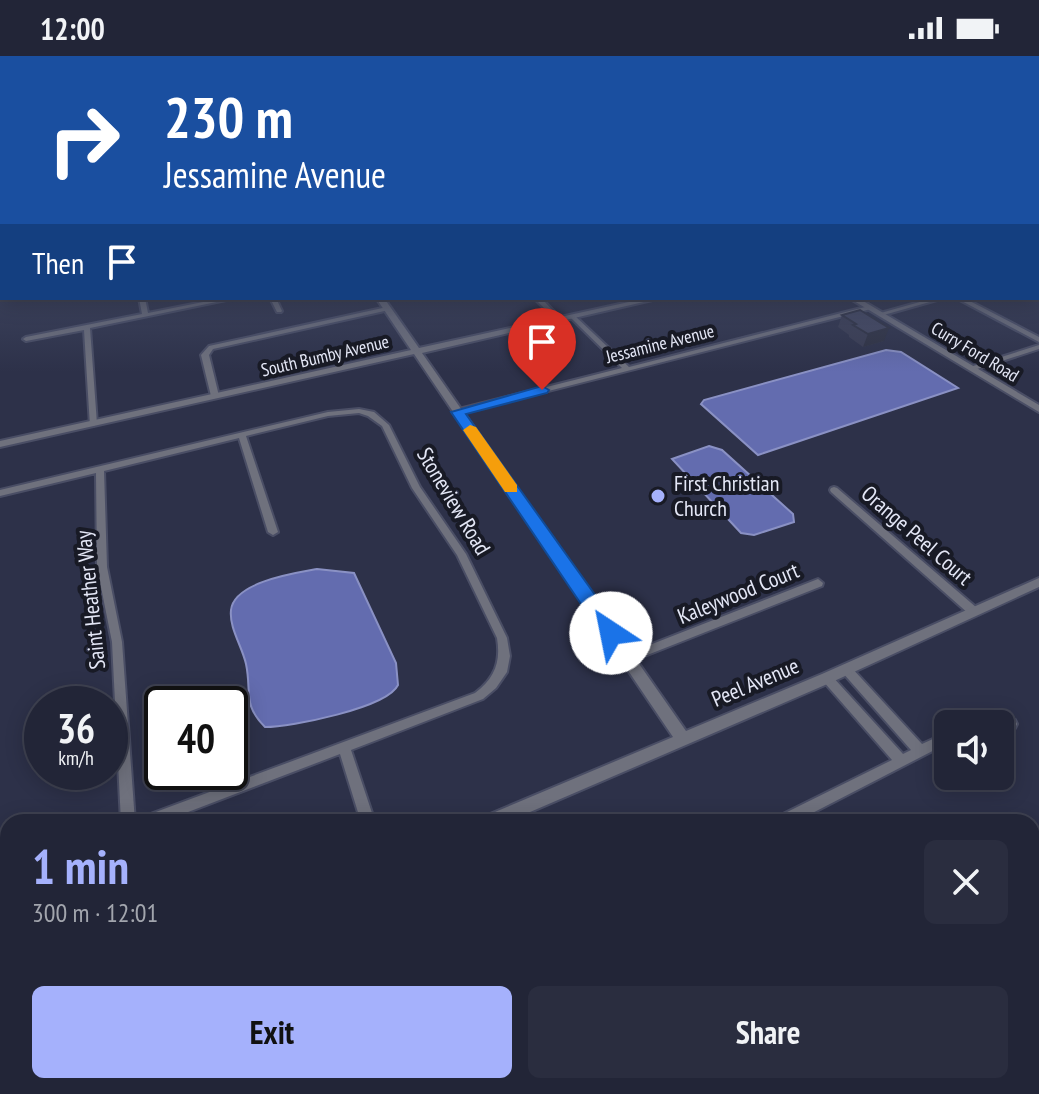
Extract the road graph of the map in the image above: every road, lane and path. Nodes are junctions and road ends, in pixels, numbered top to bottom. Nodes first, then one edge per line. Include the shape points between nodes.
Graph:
1 (142, 300) edge
2 (223, 300) edge
3 (274, 300) edge
4 (381, 300) edge
5 (539, 300) edge
6 (648, 300) edge
7 (856, 300) edge
8 (933, 300) edge
9 (963, 300) edge
10 (869, 308) junction
11 (387, 309) junction
12 (279, 311) dead end
13 (880, 314) junction
14 (145, 315) junction
15 (573, 317) junction
16 (559, 320) junction
17 (87, 327) junction
18 (26, 339) dead end
19 (1039, 340) edge
20 (1039, 347) edge
21 (416, 352) junction
22 (971, 368) junction
23 (627, 369) junction
24 (215, 396) junction
25 (1039, 409) edge
26 (458, 412) junction
27 (93, 424) junction
28 (242, 435) junction
29 (0, 444) edge
30 (100, 470) junction
31 (834, 490) dead end
32 (0, 493) edge
33 (273, 532) dead end
34 (1039, 582) edge
35 (818, 583) dead end
36 (973, 611) junction
37 (628, 658) junction
38 (846, 669) junction
39 (827, 678) junction
40 (683, 739) junction
41 (934, 744) edge
42 (344, 747) junction
43 (920, 751) junction
44 (900, 760) junction
45 (128, 814) edge
46 (166, 814) edge
47 (365, 814) edge
48 (508, 814) edge
49 (797, 814) edge

1 - 14 street
2 - 14 street
3 - 12 street
4 - 11 street
5 - 16 street
6 - 15 street, South Bumby Avenue
7 - 10 street, Curry Ford Road
8 - 13 street
9 - 19 street
10 - 13 street, Curry Ford Road
10 - 23 street, Jessamine Avenue
11 - 21 street
11 - 24 street via 211,347 205,355
13 - 22 street, Curry Ford Road
14 - 17 street
15 - 16 street, South Bumby Avenue
15 - 23 street
16 - 21 street, South Bumby Avenue
17 - 18 street
17 - 27 street
20 - 22 street
21 - 24 street, South Bumby Avenue
21 - 26 street
22 - 25 street, Curry Ford Road
23 - 26 street, Jessamine Avenue
24 - 27 street, South Bumby Avenue
26 - 37 street
27 - 29 street, South Bumby Avenue
28 - 30 street, Stoneview Road
28 - 33 street
28 - 42 street, Stoneview Road via 338,412 359,411 379,419 416,488 461,554 502,638 505,664 491,688
30 - 32 street, Stoneview Road
30 - 45 street, Saint Heather Way via 102,567 117,642
31 - 36 street, Orange Peel Court
34 - 36 street, Peel Avenue
35 - 37 street, Kaleywood Court
36 - 38 street, Peel Avenue
37 - 40 street
38 - 39 street, Peel Avenue
38 - 43 street
39 - 40 street, Peel Avenue
39 - 44 street
40 - 48 street, Peel Avenue
41 - 43 street
42 - 46 street, Stoneview Road
42 - 47 street
43 - 44 street
44 - 49 street

